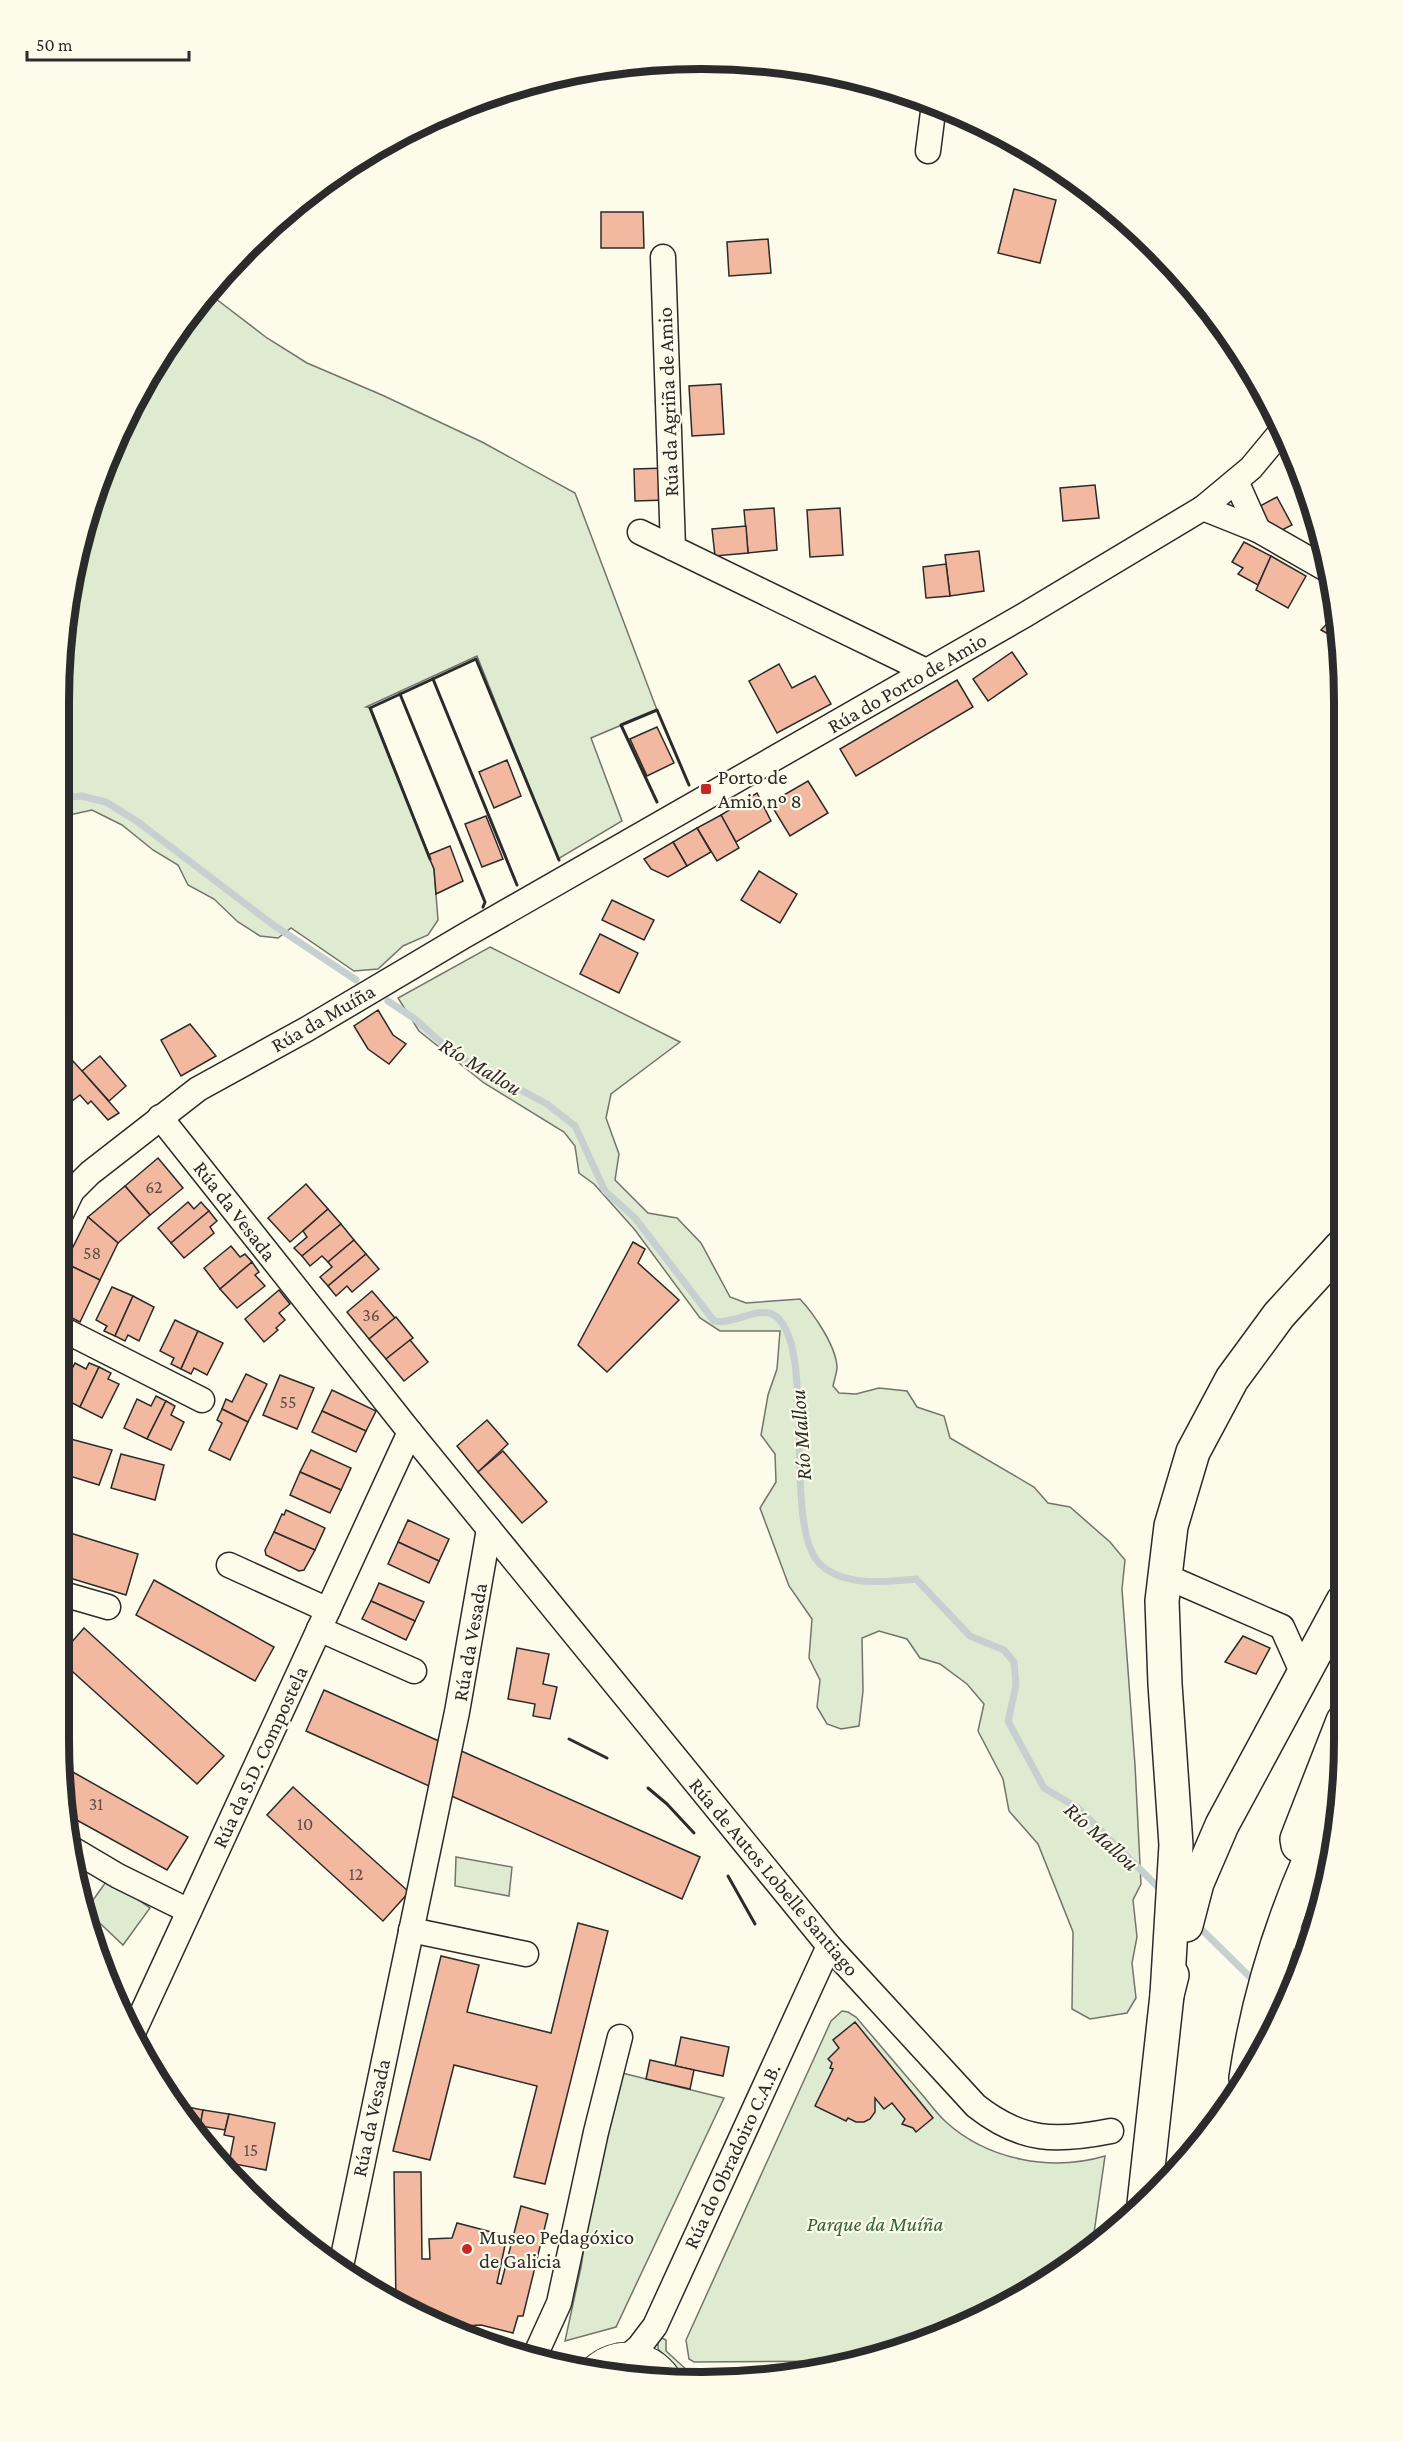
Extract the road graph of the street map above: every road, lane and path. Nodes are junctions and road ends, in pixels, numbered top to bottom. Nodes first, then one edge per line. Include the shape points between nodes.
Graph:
1 (933, 113) edge
2 (928, 151) dead end
3 (663, 257) dead end
4 (1276, 438) edge
5 (1236, 481) junction
6 (1203, 508) junction
7 (1258, 530) junction
8 (640, 532) dead end
9 (673, 548) junction
10 (1319, 565) edge
11 (926, 671) junction
12 (609, 854) joint
13 (160, 1117) junction
14 (69, 1197) edge
15 (1334, 1255) edge
16 (69, 1333) edge
17 (202, 1400) dead end
18 (410, 1432) junction
19 (438, 1467) junction
20 (389, 1479) junction
21 (489, 1529) junction
22 (229, 1565) dead end
23 (1165, 1576) junction
24 (69, 1596) edge
25 (108, 1607) dead end
26 (1334, 1615) edge
27 (323, 1619) junction
28 (414, 1671) dead end
29 (1303, 1674) junction
30 (1334, 1744) edge
31 (1329, 1818) edge
32 (79, 1853) edge
33 (1302, 1874) junction
34 (189, 1911) junction
35 (413, 1920) junction
36 (829, 1946) junction
37 (526, 1954) dead end
38 (1167, 1995) junction
39 (137, 2024) edge
40 (620, 2037) dead end
41 (1251, 2052) edge
42 (1111, 2131) dead end
43 (1145, 2189) edge
44 (342, 2260) edge
45 (538, 2350) edge
46 (626, 2358) junction
47 (605, 2365) edge
48 (658, 2371) edge

1 - 2 street
3 - 9 street, Rúa da Agriña de Amio
4 - 5 street, Rúa do Porto de Amio
5 - 6 street, Rúa do Porto de Amio
5 - 7 street
6 - 7 street
6 - 11 street, Rúa do Porto de Amio
7 - 10 street
8 - 9 street
9 - 11 street
11 - 12 street, Rúa do Porto de Amio
12 - 13 street, Rúa da Muíña via 198,1089
13 - 14 street, Rúa da Muíña via 90,1173
13 - 18 street, Rúa da Vesada
15 - 23 highway via 1279,1315 1232,1379 1193,1452 1171,1526
16 - 17 street
18 - 19 street, Rúa da Vesada
18 - 20 street, Rúa da S.D. Compostela
19 - 20 street
19 - 21 street, Rúa da Vesada
20 - 27 street, Rúa da S.D. Compostela
21 - 35 street, Rúa da Vesada via 457,1712
21 - 36 street, Rúa de Autos Lobelle Santiago
22 - 27 street
23 - 29 street via 1282,1627
23 - 38 highway via 1165,1684 1176,1845
24 - 25 street
26 - 29 highway
27 - 28 street
27 - 34 street, Rúa da S.D. Compostela
29 - 38 highway via 1213,1844 1197,1883
30 - 33 highway via 1297,1839
31 - 33 highway
32 - 34 street
33 - 41 highway via 1278,1940
34 - 39 street, Rúa da S.D. Compostela
35 - 37 street
35 - 44 street, Rúa da Vesada
36 - 42 street, Rúa de Autos Lobelle Santiago via 976,2106 993,2119 1032,2135 1055,2139
36 - 46 street, Rúa do Obradoiro C.A.B. via 655,2326
38 - 43 highway
40 - 45 street via 559,2303
46 - 47 main road
46 - 48 main road via 645,2362

